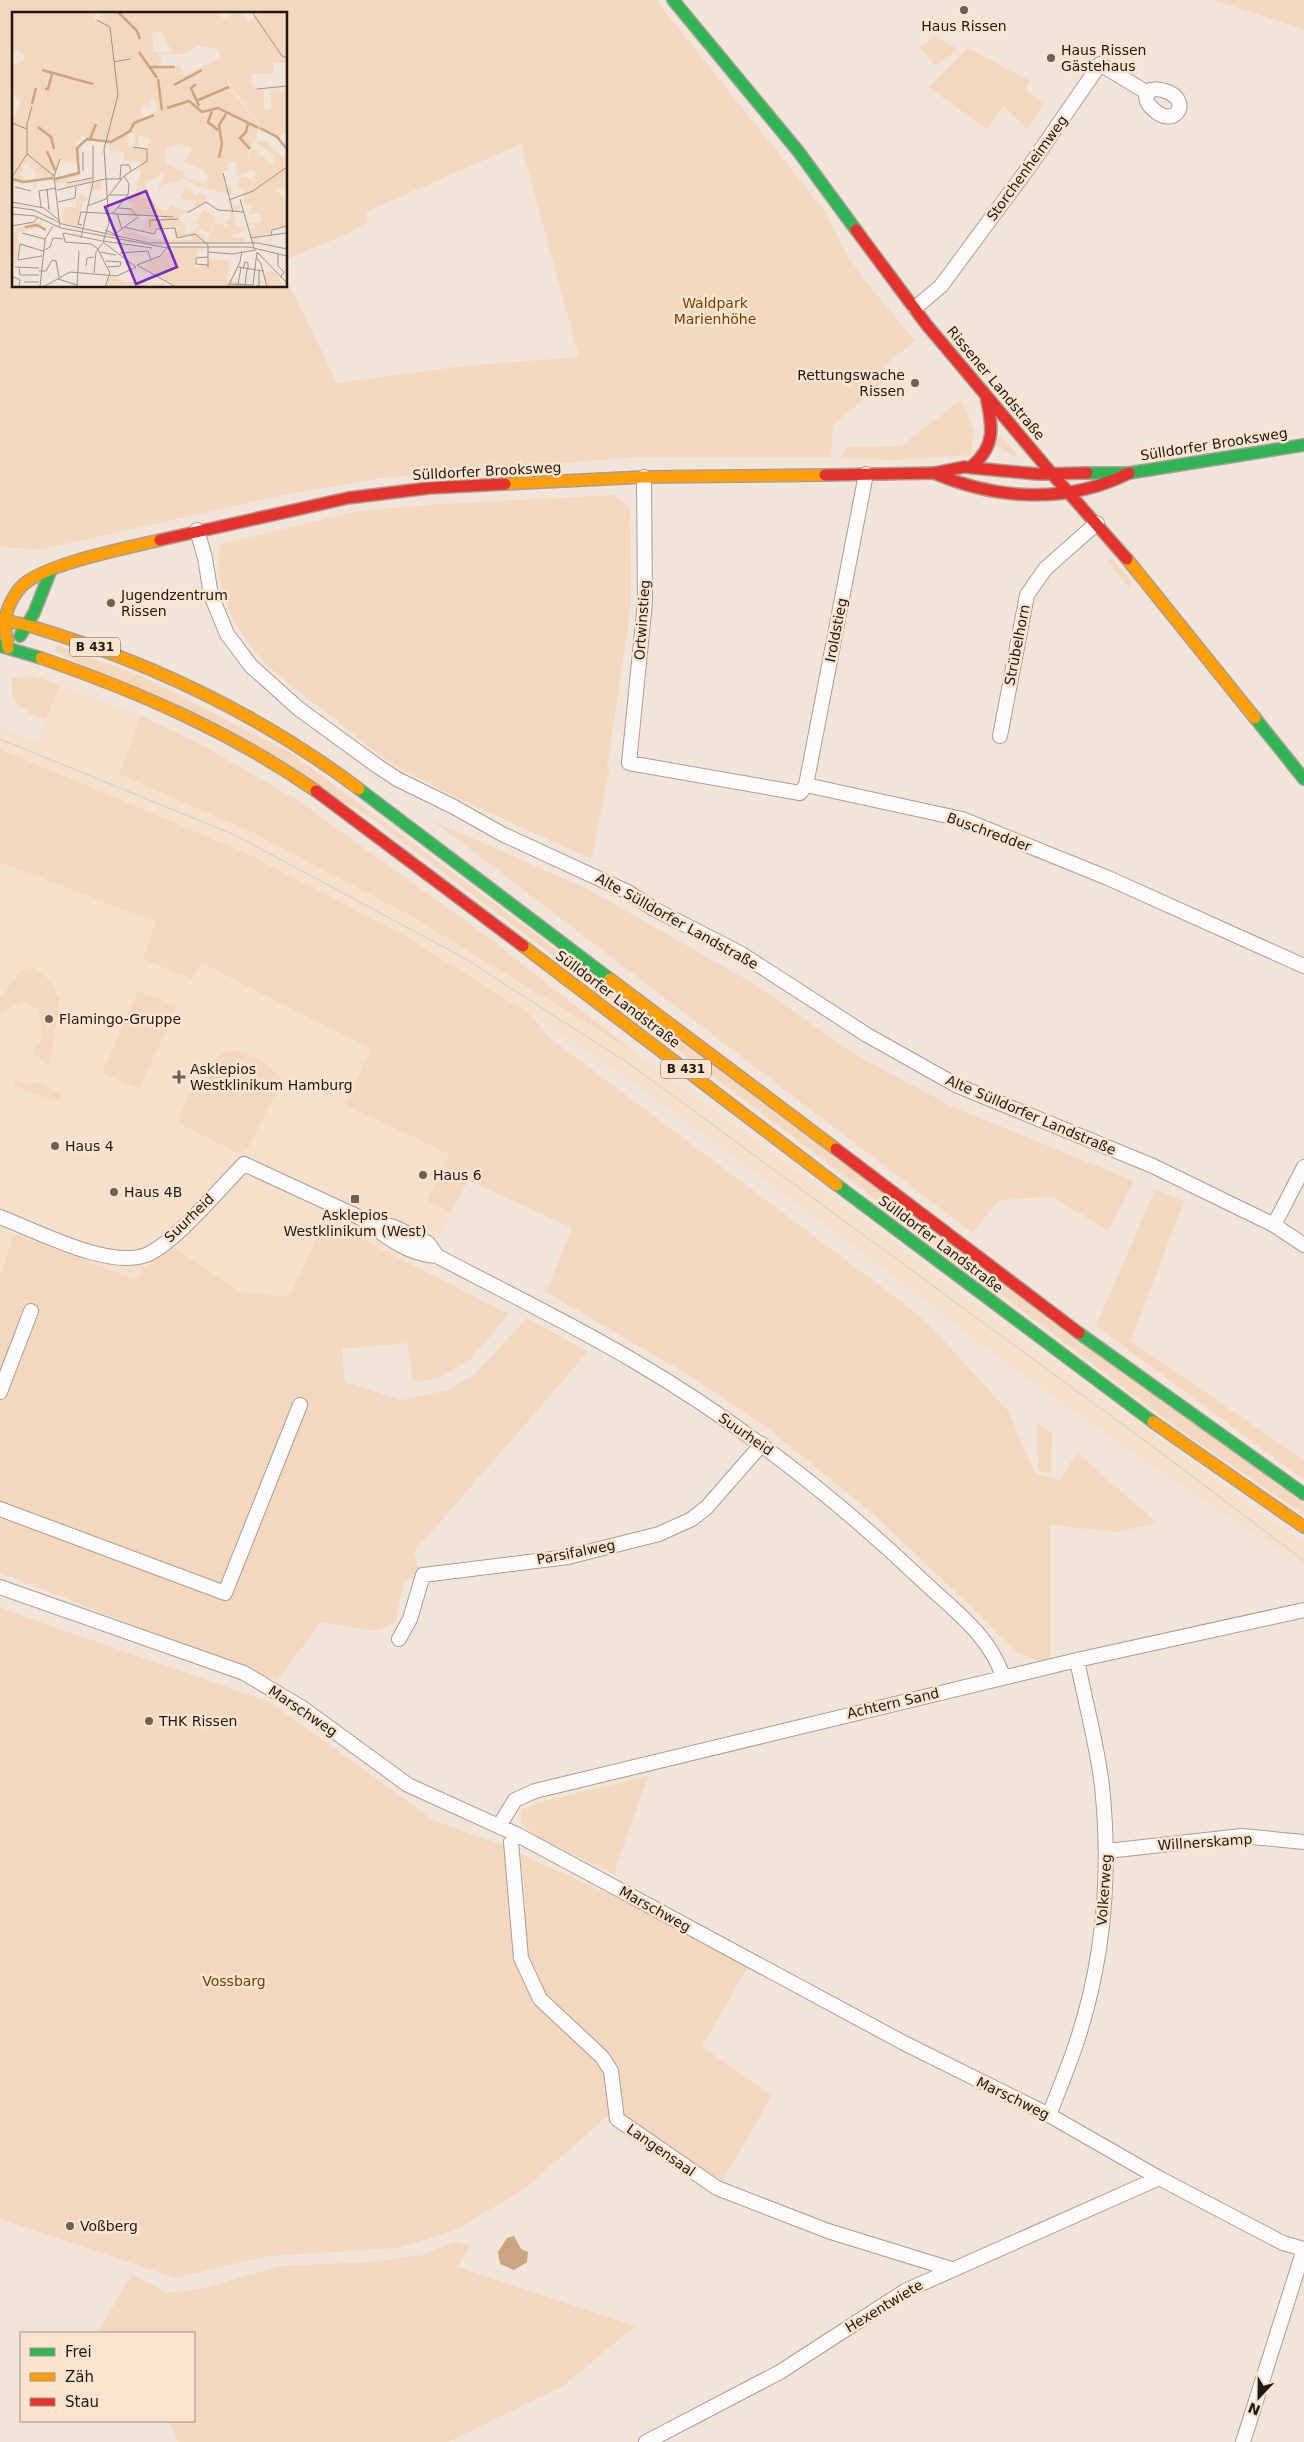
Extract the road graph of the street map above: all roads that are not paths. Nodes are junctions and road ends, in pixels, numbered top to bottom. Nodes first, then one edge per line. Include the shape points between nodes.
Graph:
1 (673, 0) edge
2 (1146, 92) dead end
3 (915, 308) junction
4 (986, 396) junction
5 (1304, 445) edge
6 (972, 466) junction
7 (934, 473) junction
8 (1129, 473) junction
9 (866, 474) junction
10 (1053, 475) junction
11 (644, 477) junction
12 (1070, 493) junction
13 (1097, 523) junction
14 (197, 530) junction
15 (51, 570) junction
16 (2, 619) edge
17 (30, 626) junction
18 (4, 647) edge
19 (1000, 736) dead end
20 (629, 763) joint
21 (1304, 779) edge
22 (806, 785) junction
23 (1304, 966) edge
24 (1304, 1167) edge
25 (0, 1217) edge
26 (1274, 1225) junction
27 (1304, 1245) edge
28 (31, 1311) dead end
29 (0, 1392) edge
30 (300, 1404) dead end
31 (762, 1444) junction
32 (1304, 1494) edge
33 (0, 1509) edge
34 (1304, 1527) edge
35 (0, 1587) edge
36 (1304, 1610) edge
37 (399, 1639) dead end
38 (1076, 1660) junction
39 (1003, 1677) junction
40 (499, 1826) junction
41 (516, 1834) junction
42 (1304, 1842) edge
43 (1107, 1850) junction
44 (1049, 2115) junction
45 (1159, 2178) junction
46 (1304, 2249) edge
47 (950, 2269) junction
48 (646, 2442) edge
49 (1243, 2442) edge

1 - 3 main road, Rissener Landstraße via 798,152
2 - 3 street, Storchenheimweg via 1100,64 941,286
3 - 4 main road, Rissener Landstraße
4 - 6 main road via 990,446 982,460
4 - 10 main road, Rissener Landstraße
5 - 8 main road, Sülldorfer Brooksweg
6 - 7 main road, Sülldorfer Brooksweg via 952,467
6 - 10 main road, Sülldorfer Brooksweg
7 - 9 main road, Sülldorfer Brooksweg
7 - 12 main road, Sülldorfer Brooksweg via 969,487 1028,495
8 - 10 main road, Sülldorfer Brooksweg via 1112,470
8 - 12 main road, Sülldorfer Brooksweg via 1094,490
9 - 11 main road, Sülldorfer Brooksweg
9 - 22 street, Iroldstieg
10 - 12 main road, Rissener Landstraße
11 - 14 main road, Sülldorfer Brooksweg via 429,488 348,498
11 - 20 street, Ortwinstieg via 645,602
12 - 13 main road, Rissener Landstraße
13 - 19 street, Strübelhorn via 1045,569 1027,595
13 - 21 main road, Rissener Landstraße
14 - 15 main road, Sülldorfer Brooksweg
14 - 26 street, Alte Sülldorfer Landstraße via 211,595 227,634 251,666 299,709 376,766 502,834 628,892 732,949 867,1035 956,1085 1153,1166
15 - 16 main road, Sülldorfer Brooksweg via 24,584
15 - 17 main road
16 - 17 main road, Sülldorfer Landstraße / B 431
16 - 18 main road, Sülldorfer Brooksweg
17 - 18 main road
17 - 32 main road, Sülldorfer Landstraße / B 431 via 116,655 200,691 278,734 342,776 1111,1357
18 - 34 main road, Sülldorfer Landstraße / B 431 via 163,704 231,737 294,776 379,836 1024,1327
20 - 22 street, Buschredder via 800,793
22 - 23 street, Buschredder via 962,819 1108,878
24 - 26 street
25 - 31 street, Suurheid via 106,1257 134,1258 159,1247 244,1164 365,1220 389,1239 423,1255 437,1256 634,1360
26 - 27 street, Alte Sülldorfer Landstraße
28 - 29 street
30 - 33 street via 225,1593
31 - 37 street, Parsifalweg via 707,1507 692,1519 659,1534 568,1557 423,1575 410,1619
31 - 39 street, Suurheid via 872,1532 973,1627 998,1661
35 - 40 street, Marschweg via 244,1673 301,1707 408,1785
36 - 38 street, Achtern Sand
38 - 39 street, Achtern Sand
38 - 43 street, Volkerweg via 1102,1784
39 - 40 street, Achtern Sand via 535,1791 515,1800
40 - 41 street, Marschweg
41 - 44 street, Marschweg via 904,2043
41 - 47 street, Langensaal via 511,1842 521,1958 540,1999 602,2057 611,2071 617,2119 717,2188 828,2231
42 - 43 street, Willnerskamp via 1242,1836
43 - 44 street, Volkerweg via 1104,1912 1095,1972 1077,2044
44 - 45 street, Marschweg
45 - 46 street, Marschweg via 1283,2243
45 - 47 street, Hexentwiete
46 - 49 street
47 - 48 street, Hexentwiete via 905,2291 780,2372

